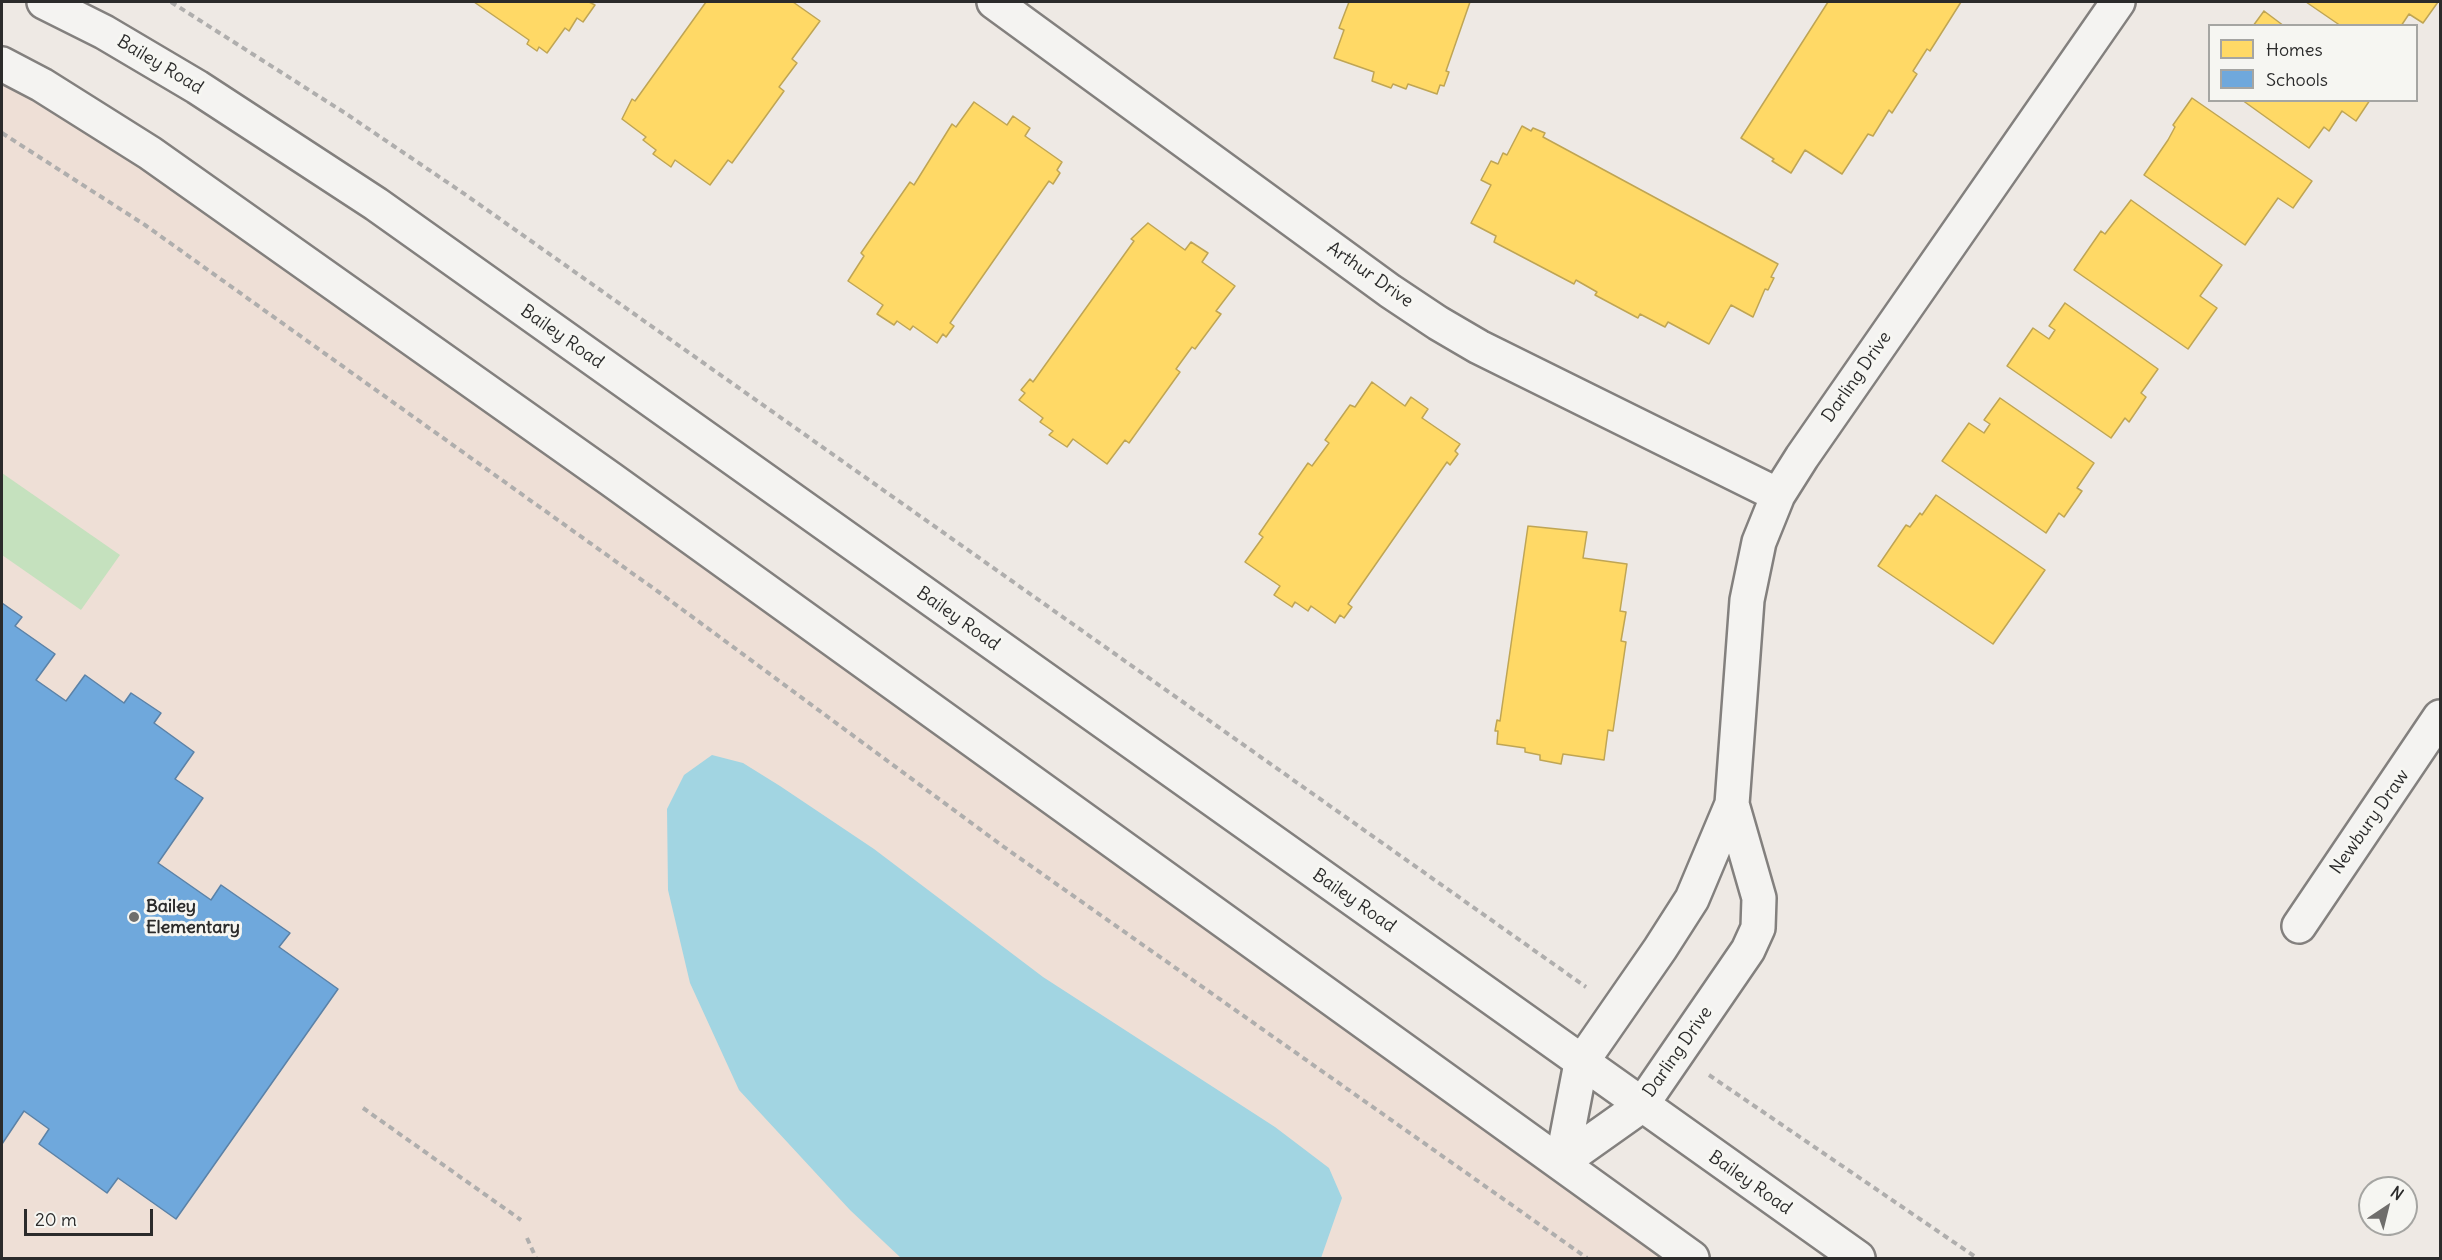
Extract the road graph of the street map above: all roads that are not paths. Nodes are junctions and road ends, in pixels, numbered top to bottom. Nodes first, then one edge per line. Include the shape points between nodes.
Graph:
1 (44, 2) edge
2 (994, 2) edge
3 (2118, 2) edge
4 (2, 64) edge
5 (1778, 495) junction
6 (2440, 717) edge
7 (1732, 804) junction
8 (2299, 926) dead end
9 (1581, 1063) junction
10 (1641, 1106) junction
11 (1562, 1162) junction
12 (1692, 1258) edge
13 (1858, 1258) edge

1 - 9 main road, Bailey Road via 198,87 376,204
2 - 5 main road, Arthur Drive via 1446,328
3 - 5 main road, Darling Drive
4 - 11 main road via 160,160
5 - 7 main road, Darling Drive via 1759,542 1747,600
6 - 8 main road, Newbury Draw
7 - 9 main road, Darling Drive via 1692,899
7 - 10 main road, Darling Drive via 1758,886 1758,928 1748,950
9 - 10 main road, Bailey Road
9 - 11 main road, Darling Drive
10 - 11 main road, Darling Drive
10 - 13 main road, Bailey Road
11 - 12 main road

